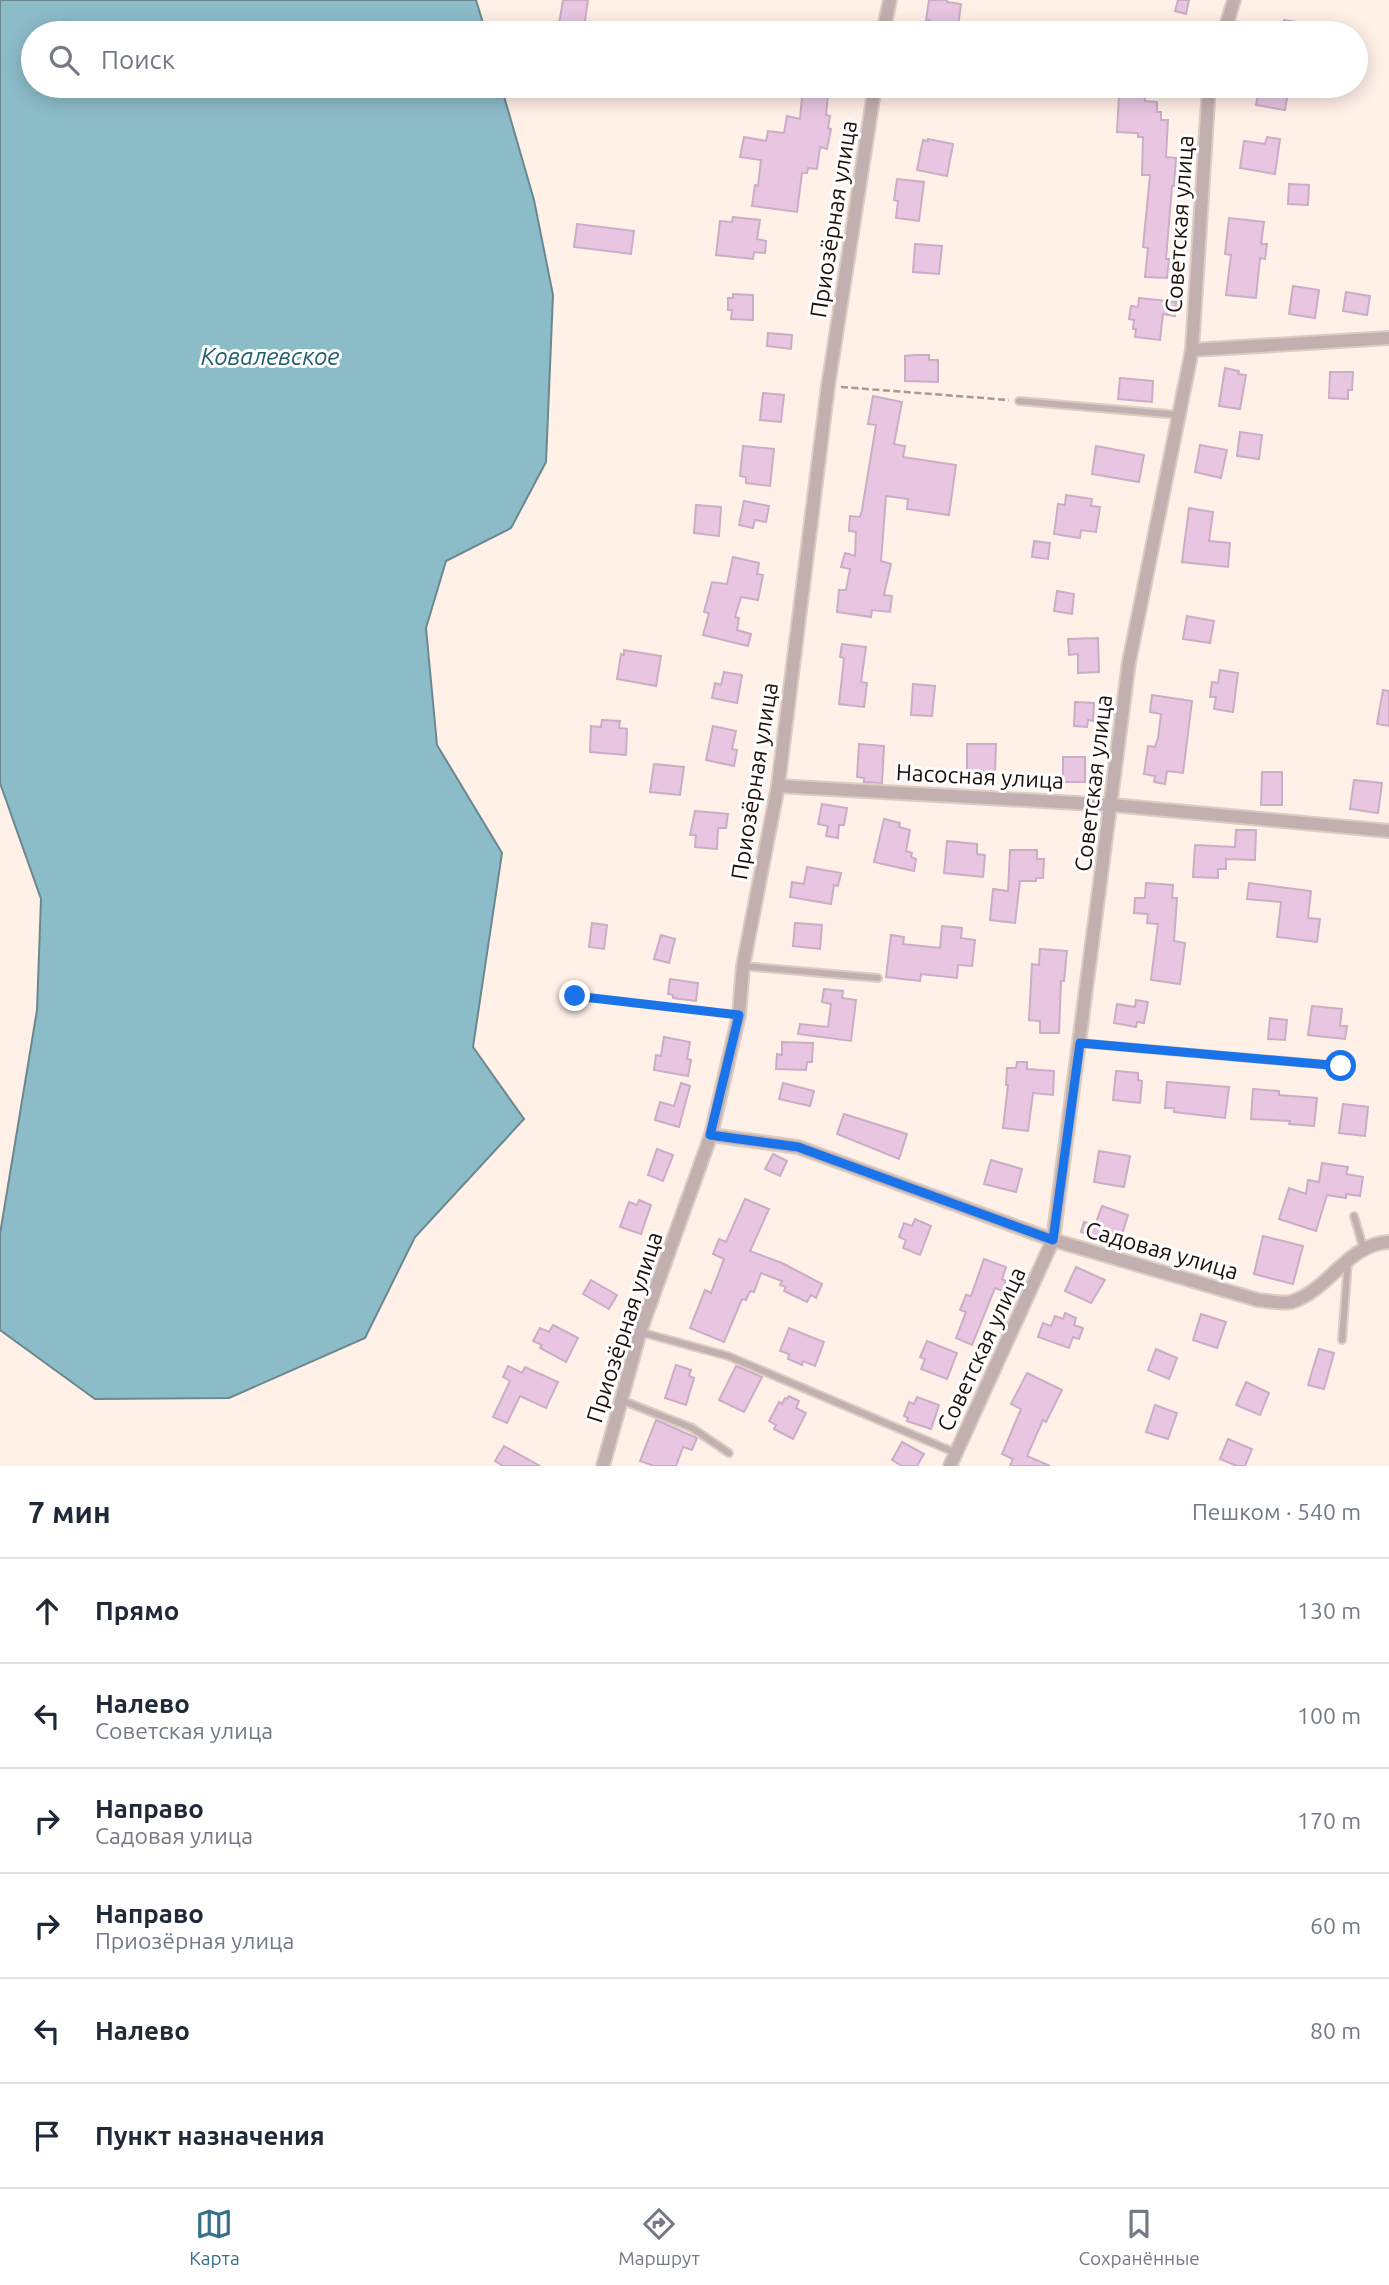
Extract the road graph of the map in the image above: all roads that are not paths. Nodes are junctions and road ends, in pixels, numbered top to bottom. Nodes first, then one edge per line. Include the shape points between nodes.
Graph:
1 (890, 0) edge
2 (1234, 0) edge
3 (886, 21) edge
4 (1228, 21) edge
5 (873, 98) edge
6 (1208, 98) edge
7 (1389, 338) edge
8 (1192, 350) junction
9 (1019, 401) road end
10 (1179, 415) junction
11 (778, 786) junction
12 (1112, 805) junction
13 (1389, 831) edge
14 (743, 965) junction
15 (878, 978) dead end
16 (1080, 1043) junction
17 (1341, 1066) dead end
18 (710, 1135) junction
19 (1354, 1216) dead end
20 (1053, 1240) junction
21 (1389, 1242) edge
22 (1364, 1250) junction
23 (1348, 1260) junction
24 (640, 1332) junction
25 (1342, 1340) dead end
26 (621, 1400) junction
27 (729, 1453) dead end
28 (956, 1453) junction
29 (603, 1466) edge
30 (950, 1466) edge

1 - 3 street
2 - 4 street
5 - 11 street, Приозёрная улица via 828,386
6 - 8 street, Советская улица
7 - 8 street
8 - 10 street, Советская улица
9 - 10 lane
10 - 12 street, Советская улица via 1129,662
11 - 12 street, Насосная улица
11 - 14 street, Приозёрная улица
12 - 13 street, Насосная улица
12 - 16 street, Советская улица
14 - 15 lane
14 - 18 street, Приозёрная улица via 739,1015
16 - 17 lane
16 - 20 street, Советская улица
18 - 20 street, Садовая улица via 798,1147
18 - 24 street, Приозёрная улица
19 - 22 lane
20 - 23 street, Садовая улица via 1258,1300 1289,1303 1314,1292
20 - 28 street, Советская улица
21 - 22 street, Садовая улица via 1377,1242
22 - 23 street, Садовая улица
23 - 25 lane
24 - 26 street, Приозёрная улица
24 - 28 lane via 728,1356
26 - 27 lane via 692,1428
26 - 29 street, Приозёрная улица
28 - 30 street, Советская улица

